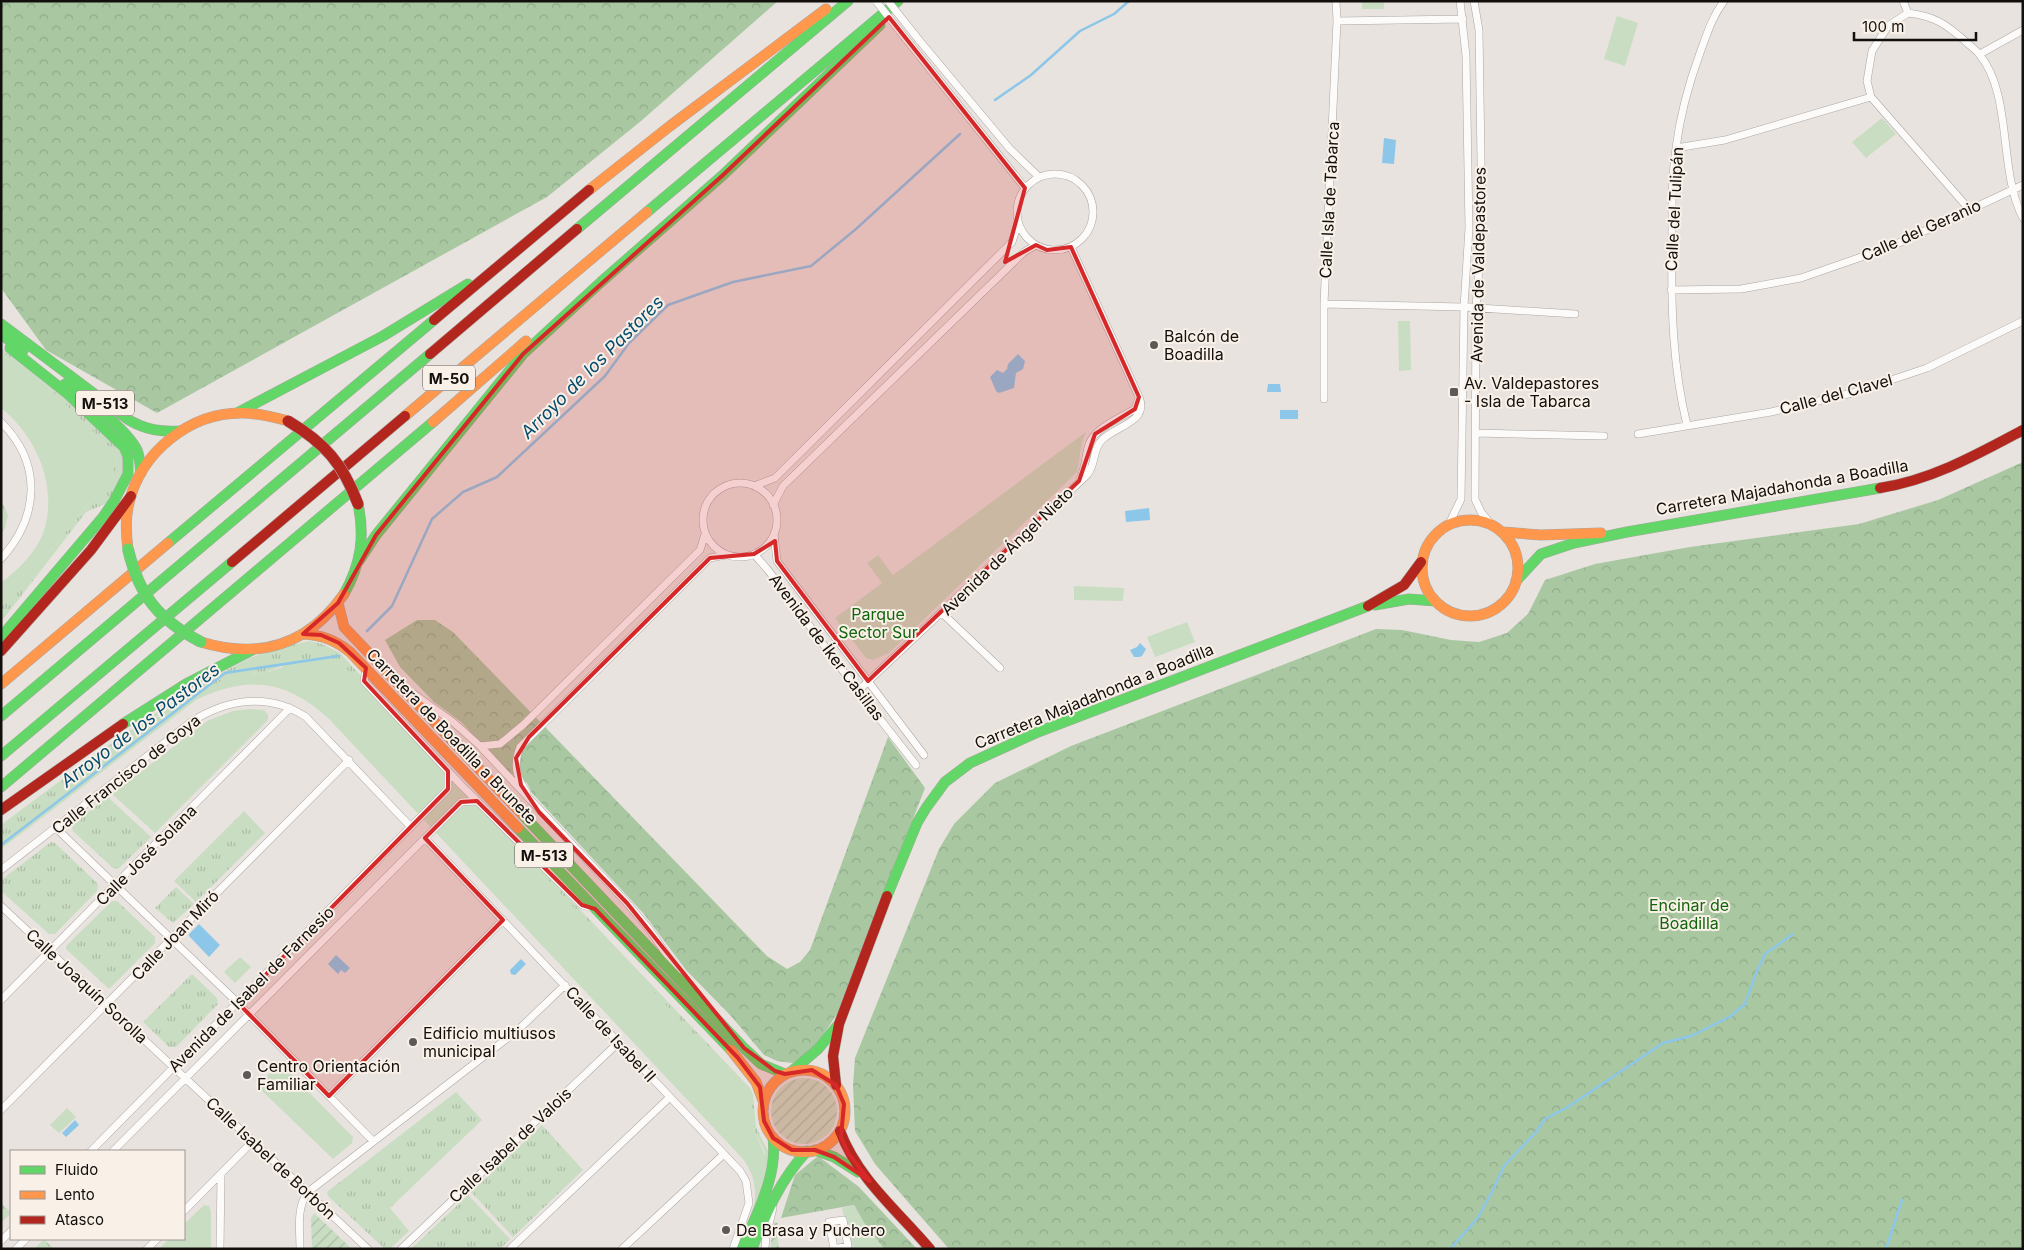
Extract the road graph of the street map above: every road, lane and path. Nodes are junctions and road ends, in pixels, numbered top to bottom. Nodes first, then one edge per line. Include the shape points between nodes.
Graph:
1 (835, 1) edge
2 (848, 1) edge
3 (876, 1) edge
4 (888, 1) edge
5 (898, 1) edge
6 (905, 1) edge
7 (1336, 1) edge
8 (1460, 1) edge
9 (1474, 1) edge
10 (1724, 1) edge
11 (1903, 1) edge
12 (1908, 13) junction
13 (1462, 19) junction
14 (1337, 21) junction
15 (2023, 30) edge
16 (1980, 54) junction
17 (1871, 98) junction
18 (1676, 148) junction
19 (1039, 177) junction
20 (2023, 185) edge
21 (1025, 188) junction
22 (2013, 190) junction
23 (1969, 209) junction
24 (2023, 218) edge
25 (1018, 223) junction
26 (542, 228) junction
27 (1036, 245) junction
28 (1071, 247) junction
29 (601, 282) junction
30 (1671, 290) junction
31 (1324, 304) junction
32 (1464, 307) junction
33 (1476, 308) junction
34 (1575, 314) dead end
35 (2023, 321) edge
36 (1, 324) edge
37 (1, 334) edge
38 (10, 348) dead end
39 (1324, 399) dead end
40 (237, 413) junction
41 (1, 422) edge
42 (1687, 425) junction
43 (2023, 430) edge
44 (180, 431) junction
45 (1476, 433) junction
46 (1638, 434) dead end
47 (1604, 436) dead end
48 (141, 473) junction
49 (754, 486) junction
50 (131, 496) junction
51 (773, 505) junction
52 (1450, 524) junction
53 (1491, 524) junction
54 (1503, 532) junction
55 (1627, 532) junction
56 (705, 534) junction
57 (774, 534) junction
58 (754, 554) junction
59 (726, 555) junction
60 (1, 559) edge
61 (359, 561) junction
62 (1421, 562) junction
63 (1516, 581) junction
64 (1435, 602) junction
65 (338, 603) junction
66 (1366, 607) junction
67 (942, 613) junction
68 (303, 634) junction
69 (1, 636) edge
70 (252, 650) junction
71 (1, 651) edge
72 (366, 668) junction
73 (1000, 668) dead end
74 (396, 680) junction
75 (868, 681) junction
76 (1, 684) edge
77 (858, 691) junction
78 (290, 708) junction
79 (1, 716) edge
80 (480, 746) junction
81 (924, 755) dead end
82 (1, 756) edge
83 (349, 760) junction
84 (916, 765) dead end
85 (448, 771) junction
86 (1, 787) edge
87 (477, 800) junction
88 (1, 810) edge
89 (539, 812) junction
90 (411, 827) junction
91 (56, 828) junction
92 (425, 838) junction
93 (1, 870) edge
94 (116, 886) junction
95 (1, 906) edge
96 (595, 909) junction
97 (503, 920) junction
98 (171, 938) junction
99 (50, 951) junction
100 (565, 985) junction
101 (1, 1000) edge
102 (238, 1003) junction
103 (107, 1005) junction
104 (248, 1015) junction
105 (719, 1022) junction
106 (839, 1024) junction
107 (619, 1042) junction
108 (174, 1067) junction
109 (788, 1073) junction
110 (186, 1078) junction
111 (836, 1085) junction
112 (329, 1096) junction
113 (670, 1096) junction
114 (764, 1103) junction
115 (1, 1110) edge
116 (840, 1131) junction
117 (773, 1138) junction
118 (253, 1141) junction
119 (373, 1141) junction
120 (91, 1150) edge
121 (114, 1150) edge
122 (811, 1151) junction
123 (724, 1154) junction
124 (790, 1170) junction
125 (221, 1173) junction
126 (870, 1181) junction
127 (308, 1192) junction
128 (185, 1210) edge
129 (10, 1232) edge
130 (25, 1240) edge
131 (156, 1240) edge
132 (1, 1241) edge
133 (848, 1248) edge
134 (16, 1249) edge
135 (147, 1249) edge
136 (220, 1249) edge
137 (300, 1249) edge
138 (368, 1249) edge
139 (401, 1249) edge
140 (510, 1249) edge
141 (622, 1249) edge
142 (733, 1249) edge
143 (742, 1249) edge
144 (752, 1249) edge
145 (765, 1249) edge
146 (834, 1249) edge
147 (930, 1249) edge

1 - 26 main road
2 - 79 main road, M-50
3 - 21 street, bridge
4 - 19 street, bridge via 1010,149
5 - 82 main road, M-50
6 - 29 main road via 722,175
7 - 14 street, Calle Isla de Tabarca
8 - 13 street, Avenida de Valdepastores
9 - 33 street, Avenida de Valdepastores via 1479,30 1482,225
10 - 18 street, Calle del Tulipán via 1714,14 1689,84
11 - 12 street
12 - 16 street via 1929,16 1954,31
12 - 17 street via 1888,26 1872,51 1868,81
13 - 14 street
13 - 32 street, Avenida de Valdepastores via 1466,56 1469,228
14 - 31 street, Calle Isla de Tabarca
15 - 16 street
16 - 22 street via 1996,85
17 - 18 street via 1725,140
17 - 23 street
18 - 30 street, Calle del Tulipán
19 - 21 street
19 - 28 street via 1063,174 1074,178 1090,196 1094,208 1089,231
20 - 22 street, Calle del Geranio
21 - 25 street via 1017,205
22 - 23 street, Calle del Geranio
22 - 24 street
23 - 30 street, Calle del Geranio via 1890,247 1801,278 1741,289
25 - 27 street via 1025,236
25 - 49 street via 1012,242 1005,249 775,478
26 - 40 main road via 440,303
26 - 76 main road
27 - 28 street via 1047,250
27 - 51 street via 1024,252 783,486
28 - 67 street, Avenida de Ángel Nieto via 1142,404 1141,411 1137,418 1102,440 1095,451 1090,472
29 - 61 main road via 523,354 376,535
29 - 86 main road via 538,331 380,469
30 - 42 street, Calle del Tulipán via 1679,393
31 - 32 street
31 - 39 street, Calle Isla de Tabarca
32 - 33 street
32 - 52 street, Avenida de Valdepastores via 1461,499
33 - 34 street
33 - 45 street, Avenida de Valdepastores
35 - 42 street, Calle del Clavel via 1927,368 1852,393 1771,412
36 - 44 main road, M-513 via 142,428 160,432
37 - 48 main road, M-513 via 127,437 137,450
38 - 69 main road via 68,394 124,447 131,463 120,491 103,517
40 - 44 main road, M-513 via 206,419
40 - 61 main road, M-513, bridge via 261,414 288,421 309,432 332,454 350,480 358,504 362,528
41 - 60 street via 20,446 31,485 28,516 12,548
42 - 46 street, Calle del Clavel
43 - 55 main road, Carretera Majadahonda a Boadilla via 1929,475 1889,487
44 - 48 main road, M-513 via 154,454
45 - 47 street
45 - 53 street, Avenida de Valdepastores via 1475,499
48 - 50 main road, M-513
49 - 51 street via 766,494
49 - 56 street via 740,483 714,494 702,520
50 - 70 main road, M-513, bridge via 126,525 128,549 137,581 155,610 185,634 201,642 223,648
50 - 71 main road via 91,550
51 - 57 street via 777,520
52 - 53 main road via 1478,520
52 - 62 main road via 1430,539
53 - 54 main road
54 - 55 main road, Carretera Majadahonda a Boadilla via 1541,535
54 - 63 main road via 1516,555
55 - 63 main road, Carretera Majadahonda a Boadilla via 1541,554
56 - 59 street via 713,546
56 - 80 street via 700,550 523,725 500,744
57 - 58 street via 766,546
57 - 75 street, Avenida de Íker Casillas via 777,560
58 - 59 street
58 - 77 street, Avenida de Íker Casillas
59 - 89 street via 710,558 520,747 516,769 521,785
61 - 65 main road, M-513
62 - 64 main road via 1426,590
62 - 66 main road, Carretera Majadahonda a Boadilla via 1404,585
63 - 64 main road via 1501,605 1488,613 1460,615
64 - 66 main road, Carretera Majadahonda a Boadilla via 1409,599
65 - 68 main road, M-513
65 - 74 main road, Carretera de Boadilla a Brunete / M-513 via 344,627
66 - 106 main road, Carretera Majadahonda a Boadilla via 1038,732 970,763 949,779 917,823
67 - 73 street
67 - 75 street, Avenida de Ángel Nieto
68 - 70 main road, M-513 via 281,644
68 - 72 main road, Carretera de Boadilla a Brunete / M-513 via 321,635 339,643
70 - 88 main road via 225,662 142,712
72 - 85 street via 364,681
72 - 96 main road, Carretera de Boadilla a Brunete / M-513
74 - 80 street
74 - 105 main road, Carretera de Boadilla a Brunete / M-513
75 - 77 street, Avenida de Ángel Nieto
75 - 81 street, Avenida de Íker Casillas
77 - 84 street, Avenida de Íker Casillas
78 - 83 street via 306,717
78 - 91 street, Calle Francisco de Goya via 246,700 204,713
78 - 94 street, Calle José Solana
80 - 89 street
83 - 90 street
83 - 98 street, Calle Joan Miró
85 - 87 street
85 - 90 street, Avenida de Isabel de Farnesio via 448,789
87 - 92 street, Avenida de Isabel de Farnesio via 461,802
87 - 96 street via 582,906
89 - 105 street via 649,929 670,962
90 - 102 street, Avenida de Isabel de Farnesio
91 - 93 street, Calle Francisco de Goya
91 - 94 street
92 - 97 street, Calle de Isabel II
92 - 104 street, Avenida de Isabel de Farnesio
94 - 98 street
94 - 99 street, Calle José Solana
95 - 99 street, Calle Joaquín Sorolla
96 - 114 main road, Carretera de Boadilla a Brunete / M-513 via 738,1058 756,1082
97 - 100 street, Calle de Isabel II
97 - 112 street
98 - 102 street
98 - 103 street, Calle Joan Miró
99 - 101 street, Calle José Solana
99 - 103 street, Calle Joaquín Sorolla
100 - 107 street, Calle de Isabel II
100 - 119 street via 511,1035
102 - 104 street
102 - 108 street, Avenida de Isabel de Farnesio
103 - 108 street, Calle Joaquín Sorolla
103 - 115 street, Calle Joan Miró
104 - 110 street, Avenida de Isabel de Farnesio
104 - 112 street
105 - 109 main road, Carretera de Boadilla a Brunete / M-513 via 761,1064
106 - 109 main road, Carretera Majadahonda a Boadilla via 818,1049
106 - 111 main road, Carretera Majadahonda a Boadilla via 833,1056
107 - 113 street, Calle de Isabel II
107 - 139 street, Calle Isabel de Valois
108 - 110 street, Calle Isabel de Borbón
108 - 120 street, Avenida de Isabel de Farnesio
109 - 111 main road, M-513 via 819,1072
109 - 114 main road via 771,1086
110 - 118 street, Calle Isabel de Borbón
110 - 121 street, Avenida de Isabel de Farnesio
111 - 116 main road via 843,1097 845,1111
112 - 119 street
113 - 123 street, Calle de Isabel II
113 - 140 street
114 - 117 main road, M-513 via 764,1122
116 - 122 main road via 829,1143
116 - 126 main road via 848,1153
117 - 122 main road via 785,1147
117 - 143 main road via 772,1173
118 - 125 street
118 - 127 street, Calle Isabel de Borbón
119 - 127 street
122 - 124 main road
122 - 126 main road via 849,1165
123 - 141 street
123 - 142 street, Calle de Isabel II via 746,1181 749,1195 747,1212
124 - 144 main road via 770,1203
124 - 145 street via 772,1211
125 - 128 street
125 - 136 street
126 - 147 main road
127 - 137 street via 301,1207
127 - 138 street, Calle Isabel de Borbón
129 - 132 street
130 - 134 street
131 - 135 street
133 - 146 street
133 - 146 street via 843,1220 829,1222

